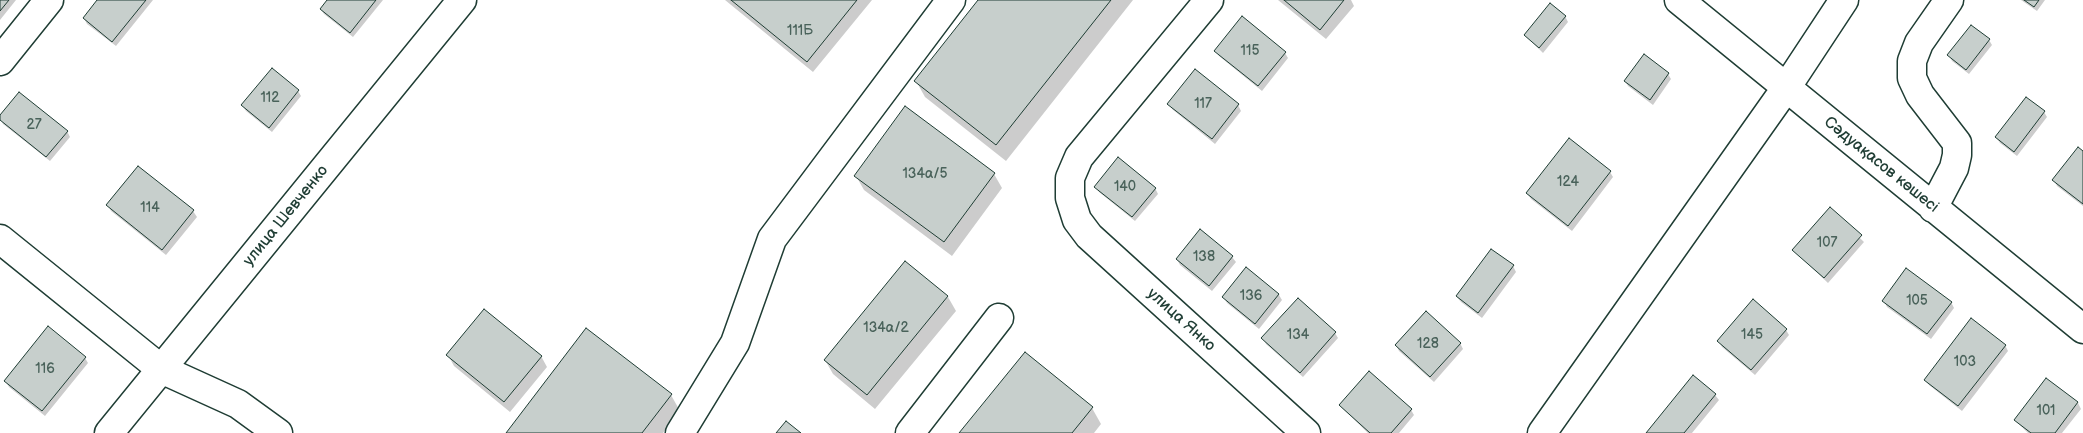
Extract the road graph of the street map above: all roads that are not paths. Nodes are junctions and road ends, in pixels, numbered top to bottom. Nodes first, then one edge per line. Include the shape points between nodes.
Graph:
1 (49, 0) edge
2 (462, 0) edge
3 (951, 0) edge
4 (1210, 0) edge
5 (1679, 0) edge
6 (1844, 0) edge
7 (1949, 0) edge
8 (0, 61) edge
9 (1786, 88) junction
10 (1933, 208) junction
11 (0, 239) edge
12 (999, 318) dead end
13 (2083, 328) edge
14 (161, 369) junction
15 (109, 433) edge
16 (278, 433) edge
17 (680, 433) edge
18 (910, 433) edge
19 (1306, 433) edge
20 (1542, 433) edge

1 - 8 street
2 - 14 street, улица Шевченко
3 - 17 street via 772,239 734,343
4 - 19 street, улица Янко via 1079,157 1070,178 1070,198 1077,220 1089,236
5 - 9 street, Сәдуақасов көшесі
6 - 9 street
7 - 10 street via 1919,43 1912,61 1912,78 1920,95 1957,142 1954,168
9 - 10 street, Сәдуақасов көшесі
9 - 20 street
10 - 13 street, Сәдуақасов көшесі
11 - 14 street
12 - 18 street
14 - 15 street, улица Шевченко
14 - 16 street via 238,404

